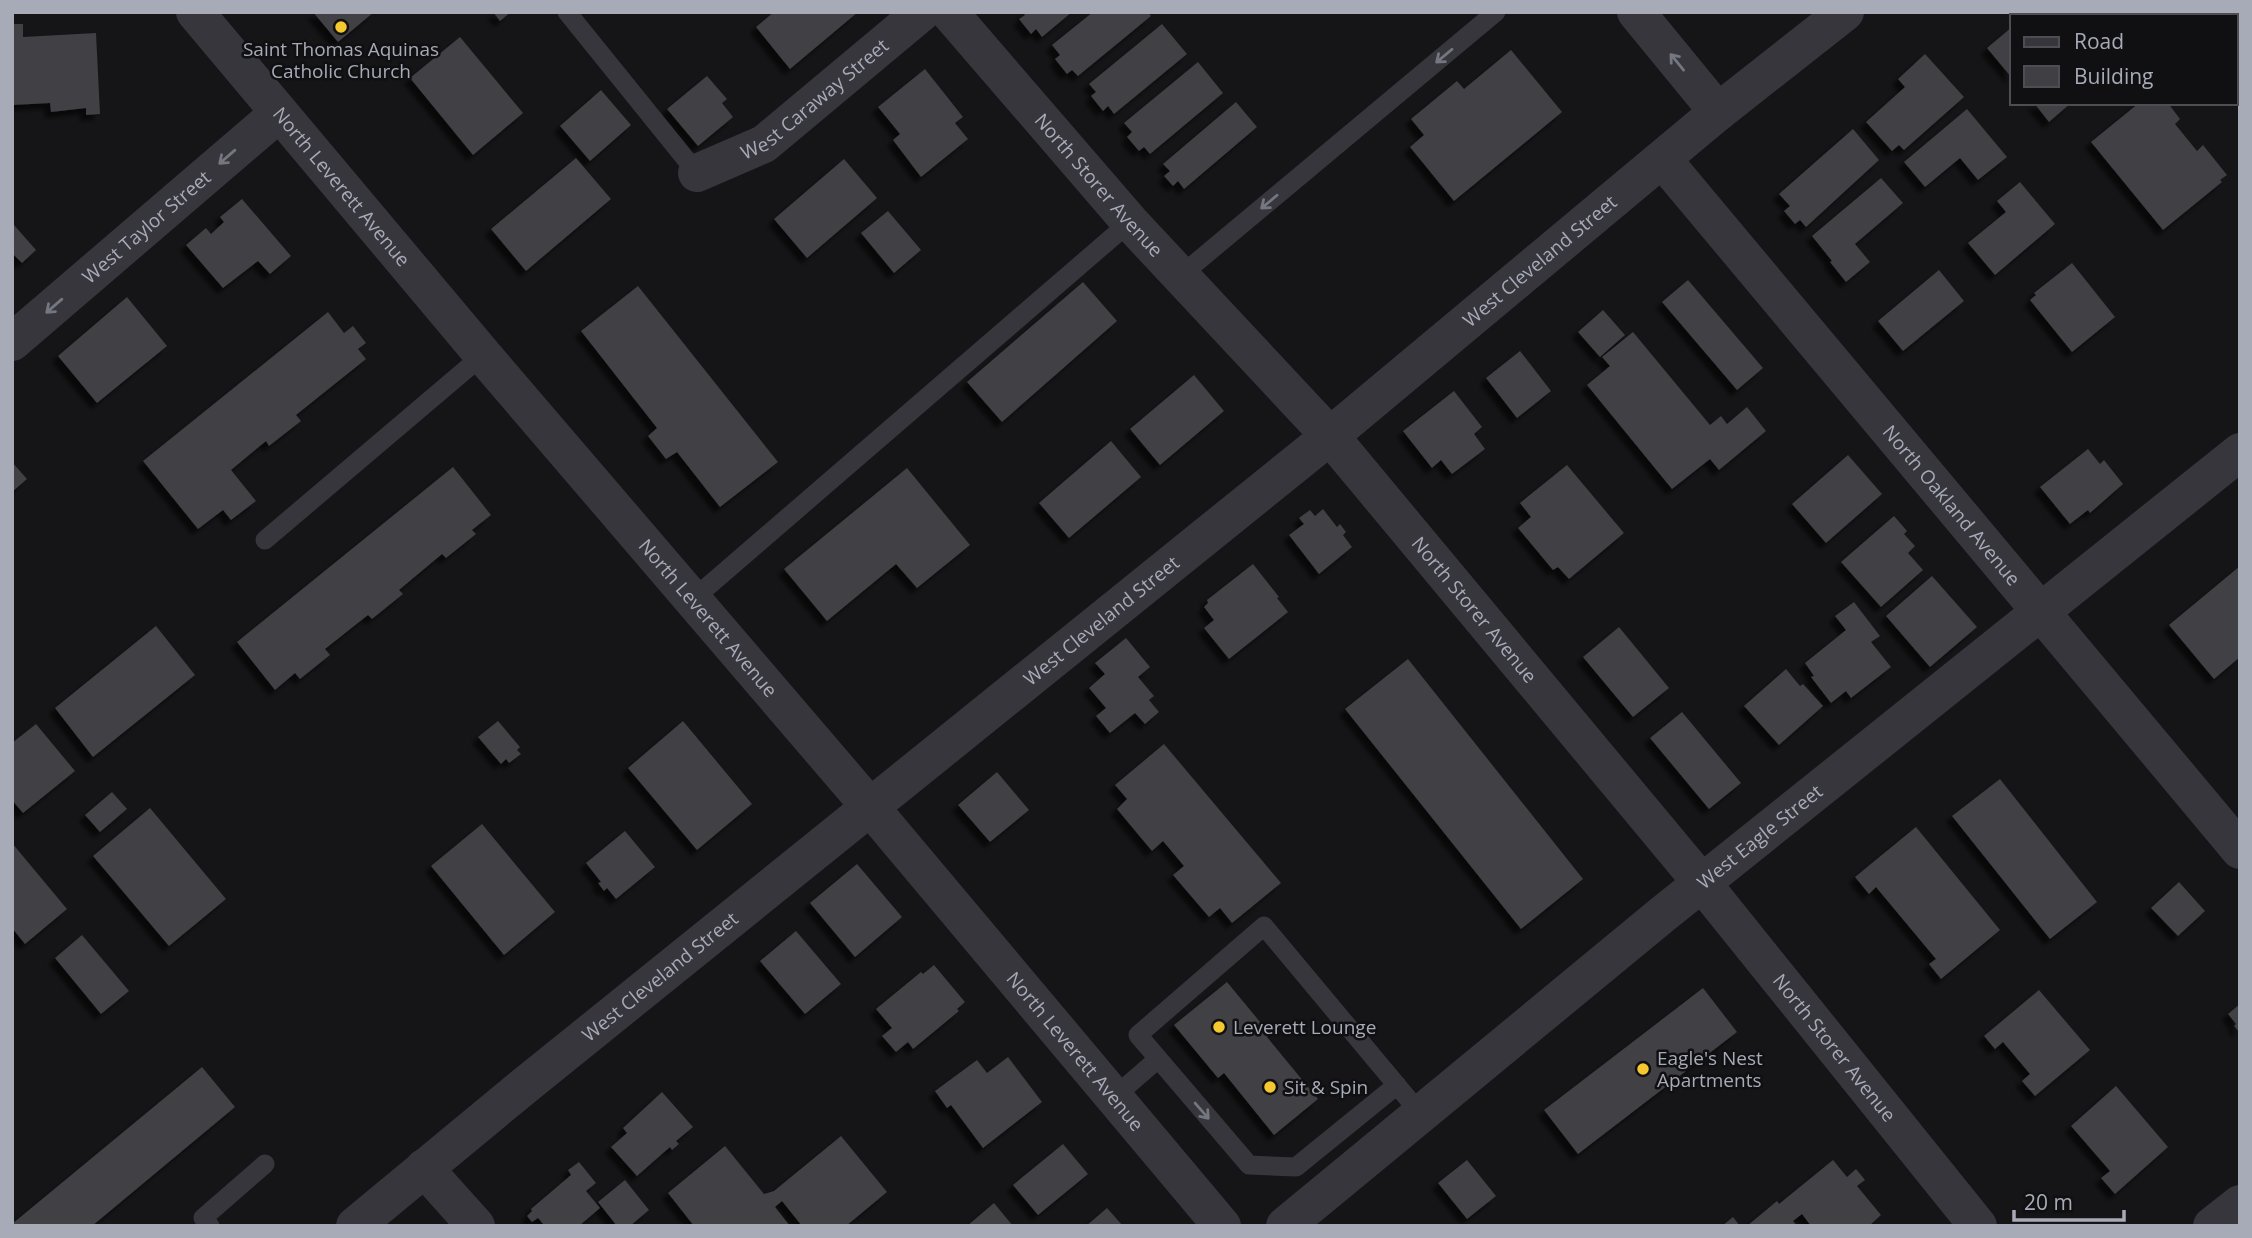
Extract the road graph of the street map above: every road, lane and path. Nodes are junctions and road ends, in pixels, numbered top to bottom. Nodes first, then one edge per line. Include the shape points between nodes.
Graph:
1 (195, 12) edge
2 (567, 12) edge
3 (922, 12) edge
4 (949, 12) edge
5 (1496, 12) edge
6 (1636, 12) edge
7 (1845, 12) edge
8 (1718, 112) junction
9 (279, 113) junction
10 (1663, 160) junction
11 (697, 173) joint
12 (1130, 222) junction
13 (1180, 276) junction
14 (12, 342) edge
15 (483, 355) junction
16 (1330, 436) junction
17 (2240, 452) edge
18 (265, 540) dead end
19 (692, 600) junction
20 (2040, 612) junction
21 (871, 808) junction
22 (2240, 850) edge
23 (1702, 883) junction
24 (1158, 1059) junction
25 (1114, 1097) junction
26 (1408, 1099) junction
27 (265, 1164) dead end
28 (424, 1168) junction
29 (2240, 1204) edge
30 (210, 1226) edge
31 (355, 1226) edge
32 (476, 1226) edge
33 (1222, 1226) edge
34 (1285, 1226) edge
35 (1978, 1226) edge
36 (2212, 1226) edge

1 - 9 street, North Leverett Avenue
2 - 11 lane
3 - 11 street, West Caraway Street via 764,144
4 - 12 street, North Storer Avenue
5 -> 13 lane
8 -> 6 street
7 - 8 street, West Cleveland Street
8 - 10 street, West Cleveland Street
9 -> 14 street, West Taylor Street
9 - 15 street, North Leverett Avenue
10 - 16 street, West Cleveland Street
10 - 20 street, North Oakland Avenue
12 - 13 street, North Storer Avenue
12 - 19 lane
13 - 16 street, North Storer Avenue
15 - 18 lane
15 - 19 street, North Leverett Avenue
16 - 21 street, West Cleveland Street
16 - 23 street, North Storer Avenue
17 - 20 street, West Eagle Street
19 - 21 street, North Leverett Avenue
20 - 22 street, North Oakland Avenue
20 - 23 street, West Eagle Street
21 - 25 street, North Leverett Avenue
21 - 28 street, West Cleveland Street
23 - 26 street, West Eagle Street
23 - 35 street, North Storer Avenue
24 - 25 lane
24 -> 26 lane via 1249,1165 1296,1167
24 - 26 lane via 1138,1035 1264,926
25 - 33 street, North Leverett Avenue
26 - 34 street, West Eagle Street
27 - 30 lane via 203,1218
28 - 31 street, West Cleveland Street
28 - 32 street
29 - 36 street

